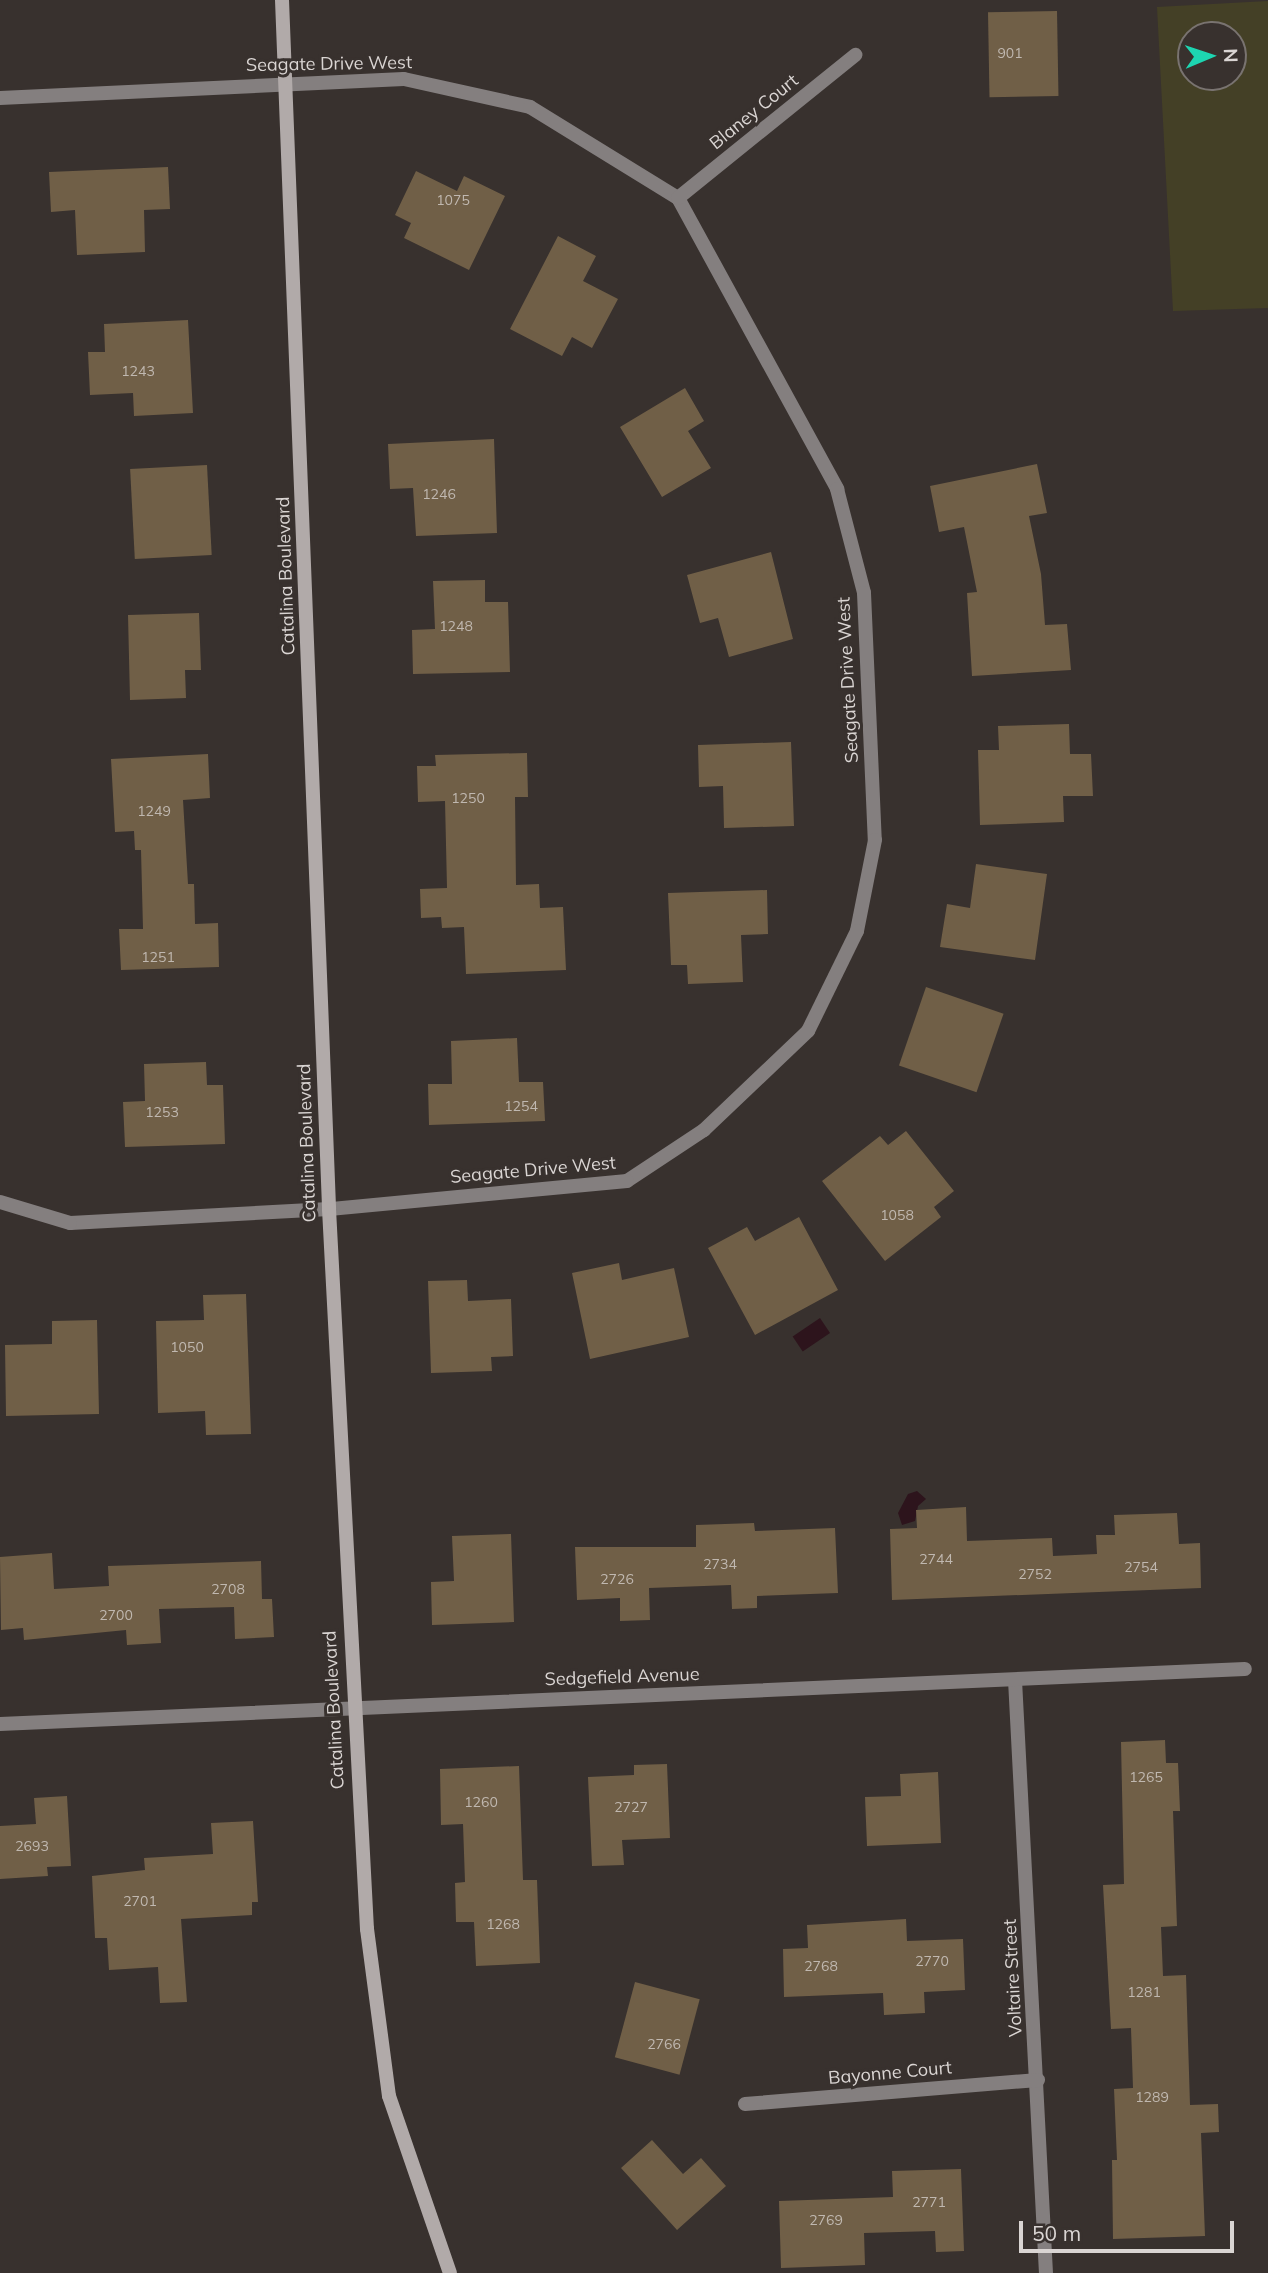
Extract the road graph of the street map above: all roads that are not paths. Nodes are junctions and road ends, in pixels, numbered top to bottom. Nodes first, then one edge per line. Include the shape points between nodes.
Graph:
1 (282, 0) edge
2 (855, 55) dead end
3 (288, 81) junction
4 (0, 98) edge
5 (677, 198) junction
6 (0, 1202) edge
7 (329, 1209) junction
8 (1245, 1670) dead end
9 (1015, 1680) junction
10 (353, 1708) junction
11 (0, 1724) edge
12 (1038, 2080) junction
13 (745, 2104) dead end
14 (450, 2273) edge
15 (1046, 2273) edge

1 - 3 street, Catalina Boulevard
2 - 5 street, Blaney Court
3 - 4 street, Seagate Drive West
3 - 5 street, Seagate Drive West via 404,79 530,107
3 - 7 street, Catalina Boulevard
5 - 7 street, Seagate Drive West via 837,489 864,593 875,840 857,931 808,1031 704,1130 627,1181
6 - 7 street, Seagate Drive West via 70,1223
7 - 10 street, Catalina Boulevard
8 - 9 street, Sedgefield Avenue
9 - 10 street, Sedgefield Avenue
9 - 12 street, Voltaire Street
10 - 11 street, Sedgefield Avenue
10 - 14 street, Catalina Boulevard via 367,1929 389,2096
12 - 13 street, Bayonne Court
12 - 15 street, Voltaire Street

